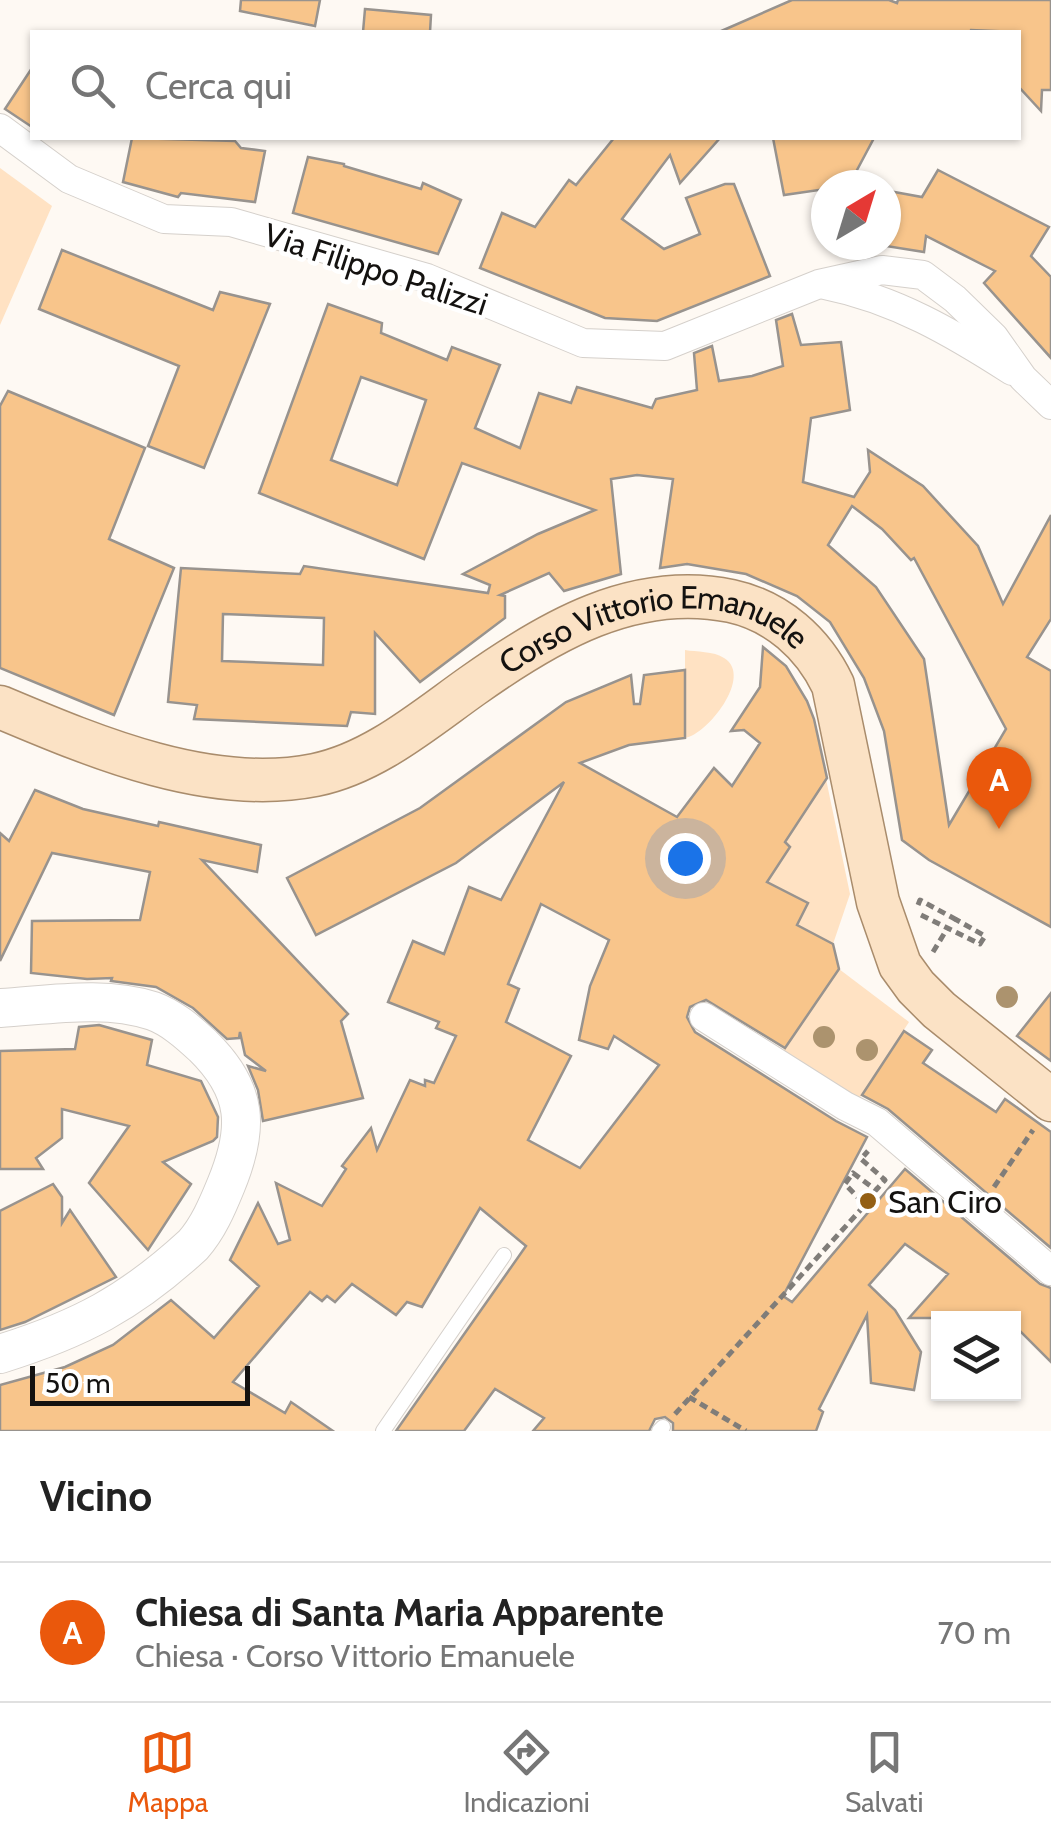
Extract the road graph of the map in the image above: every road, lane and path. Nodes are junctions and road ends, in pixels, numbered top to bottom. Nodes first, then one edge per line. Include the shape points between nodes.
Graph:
1 (0, 128) edge
2 (819, 284) junction
3 (956, 299) junction
4 (952, 332) junction
5 (1023, 378) junction
6 (1051, 406) edge
7 (0, 707) edge
8 (946, 929) junction
9 (932, 952) dead end
10 (0, 1008) edge
11 (704, 1017) dead end
12 (862, 1113) junction
13 (1042, 1115) edge
14 (880, 1149) joint
15 (979, 1210) junction
16 (504, 1255) dead end
17 (1051, 1271) edge
18 (0, 1354) edge
19 (689, 1397) junction
20 (661, 1429) edge
21 (383, 1431) edge
22 (746, 1431) edge

1 - 2 street, Via Filippo Palizzi via 69,179 164,219 231,222 427,278 583,343 665,346
2 - 3 street, Via Filippo Palizzi via 882,270 922,275
2 - 4 street, Via Filippo Palizzi via 901,307
3 - 4 lane via 961,322
3 - 5 street, Via Filippo Palizzi
4 - 5 street, Via Filippo Palizzi
5 - 6 street, Via Filippo Palizzi
7 - 13 main road, Corso Vittorio Emanuele via 206,776 286,779 319,774 379,748 554,631 606,610 677,596 712,597 762,611 801,639 833,684 878,902 900,965
8 - 8 path via 920,914 920,900 985,936 980,944
8 - 9 path
10 - 18 street via 104,1003 159,1014 219,1063 238,1096 242,1124 224,1190 188,1250 96,1318
11 - 12 street
12 - 14 street
12 - 15 street
13 - 15 path
14 - 19 path via 862,1159 885,1180 876,1190 854,1173 845,1184 865,1205
15 - 17 street
16 - 21 lane
19 - 20 path
19 - 22 path

